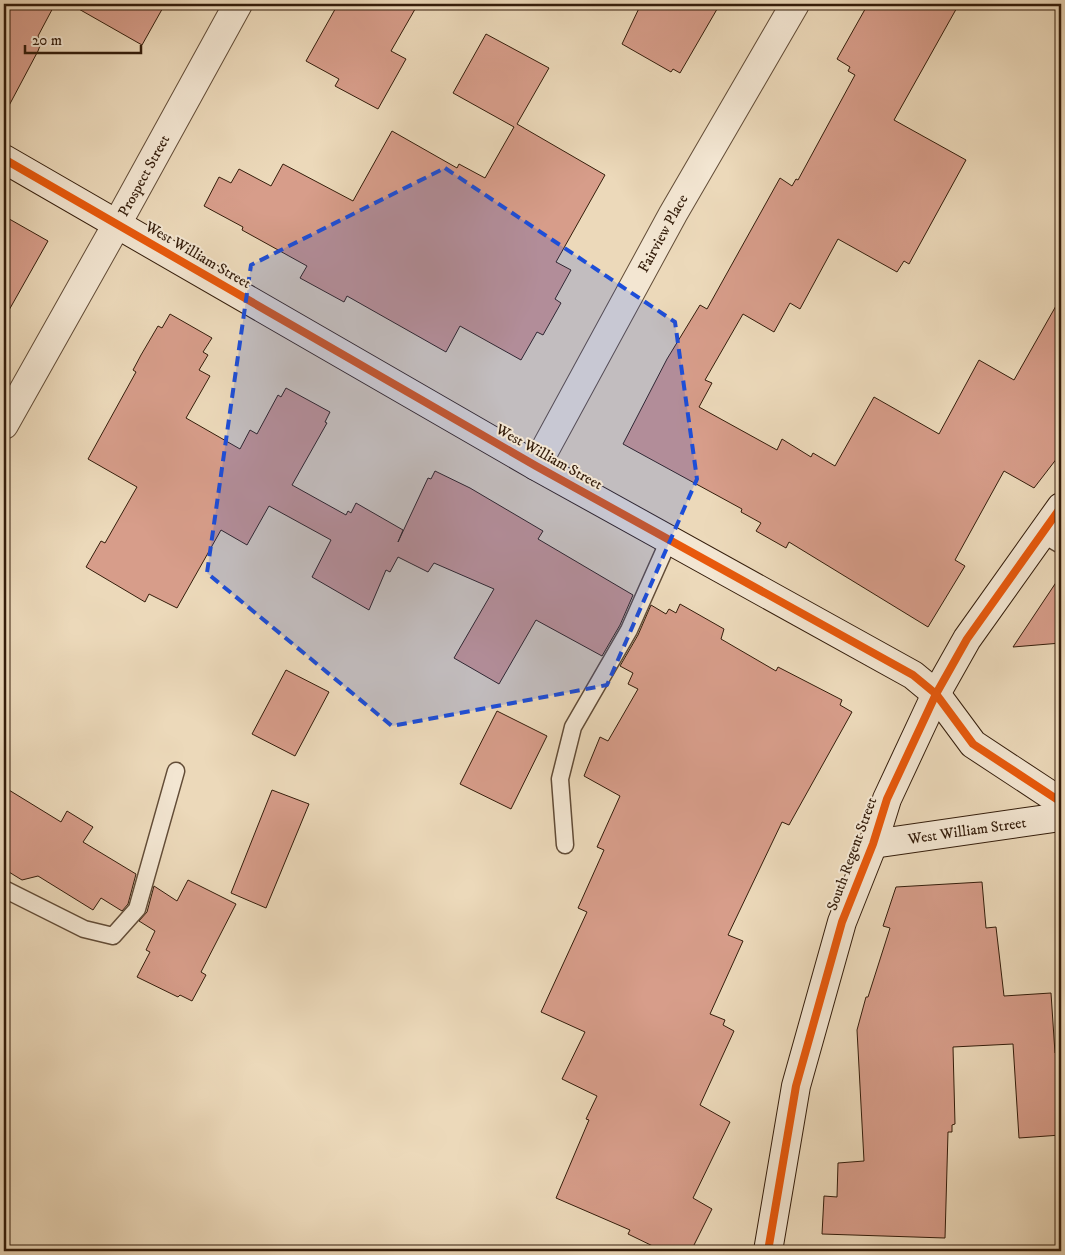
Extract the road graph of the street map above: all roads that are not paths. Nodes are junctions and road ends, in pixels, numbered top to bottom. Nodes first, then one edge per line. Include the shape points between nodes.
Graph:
1 (238, 4) edge
2 (795, 4) edge
3 (4, 159) edge
4 (117, 224) junction
5 (4, 425) edge
6 (536, 466) junction
7 (1061, 507) edge
8 (669, 540) junction
9 (1052, 540) edge
10 (936, 694) junction
11 (176, 771) dead end
12 (1061, 802) edge
13 (1061, 817) edge
14 (873, 844) junction
15 (565, 845) dead end
16 (4, 889) edge
17 (768, 1251) edge

1 - 4 street, Prospect Street
2 - 6 street, Fairview Place via 673,214
3 - 4 street, West William Street
4 - 5 street, Prospect Street
4 - 6 street, West William Street
6 - 8 street, West William Street
7 - 9 street, South Regent Street
8 - 10 street, West William Street via 913,675
8 - 15 lane via 630,630 573,727 560,779
9 - 10 street, South Regent Street via 968,638
10 - 12 street, West William Street via 973,744
10 - 14 street, South Regent Street via 887,799
11 - 16 lane via 138,909 112,936 84,929
13 - 14 street, West William Street
14 - 17 street, South Regent Street via 842,922 796,1086

